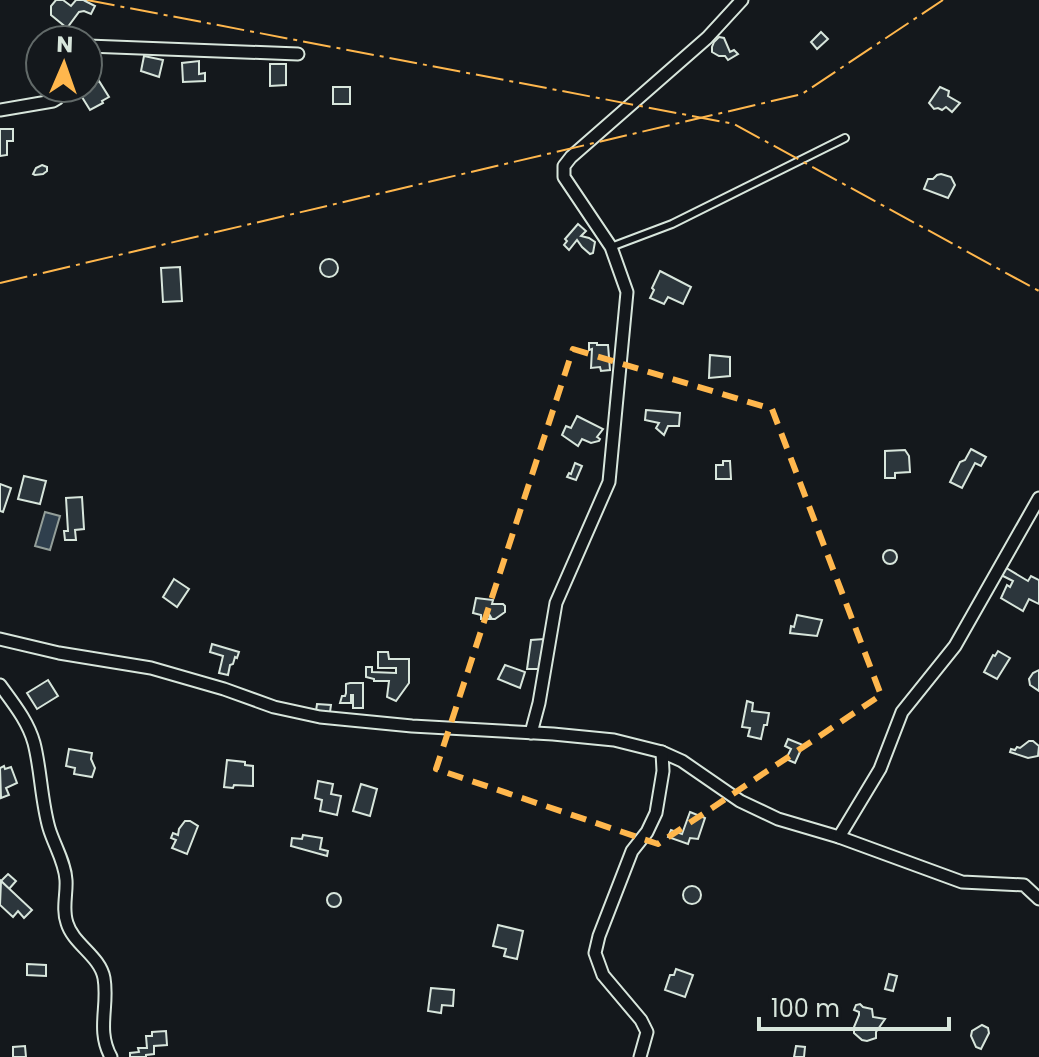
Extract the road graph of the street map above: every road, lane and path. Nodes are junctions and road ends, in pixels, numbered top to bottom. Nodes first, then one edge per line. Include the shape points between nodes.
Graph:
1 (742, 0) edge
2 (104, 47) edge
3 (298, 54) dead end
4 (35, 104) edge
5 (0, 110) edge
6 (845, 138) dead end
7 (611, 247) junction
8 (1039, 498) edge
9 (0, 639) edge
10 (0, 685) edge
11 (531, 733) junction
12 (662, 752) junction
13 (839, 837) junction
14 (1039, 899) edge
15 (111, 1057) edge
16 (640, 1057) edge

1 - 7 street via 564,166 564,177
2 - 3 street
4 - 5 street
6 - 7 lane via 672,224
7 - 11 street via 627,292 609,482 556,603
8 - 13 street via 955,646 902,712 880,769
9 - 11 street via 151,668 320,717
10 - 15 street via 27,723 34,743 49,829 66,881 66,922 104,976 104,1033
11 - 12 street via 614,740
12 - 13 street via 740,801
12 - 16 street via 656,813 632,851 595,953 603,975 647,1032
13 - 14 street via 962,882 1024,885

